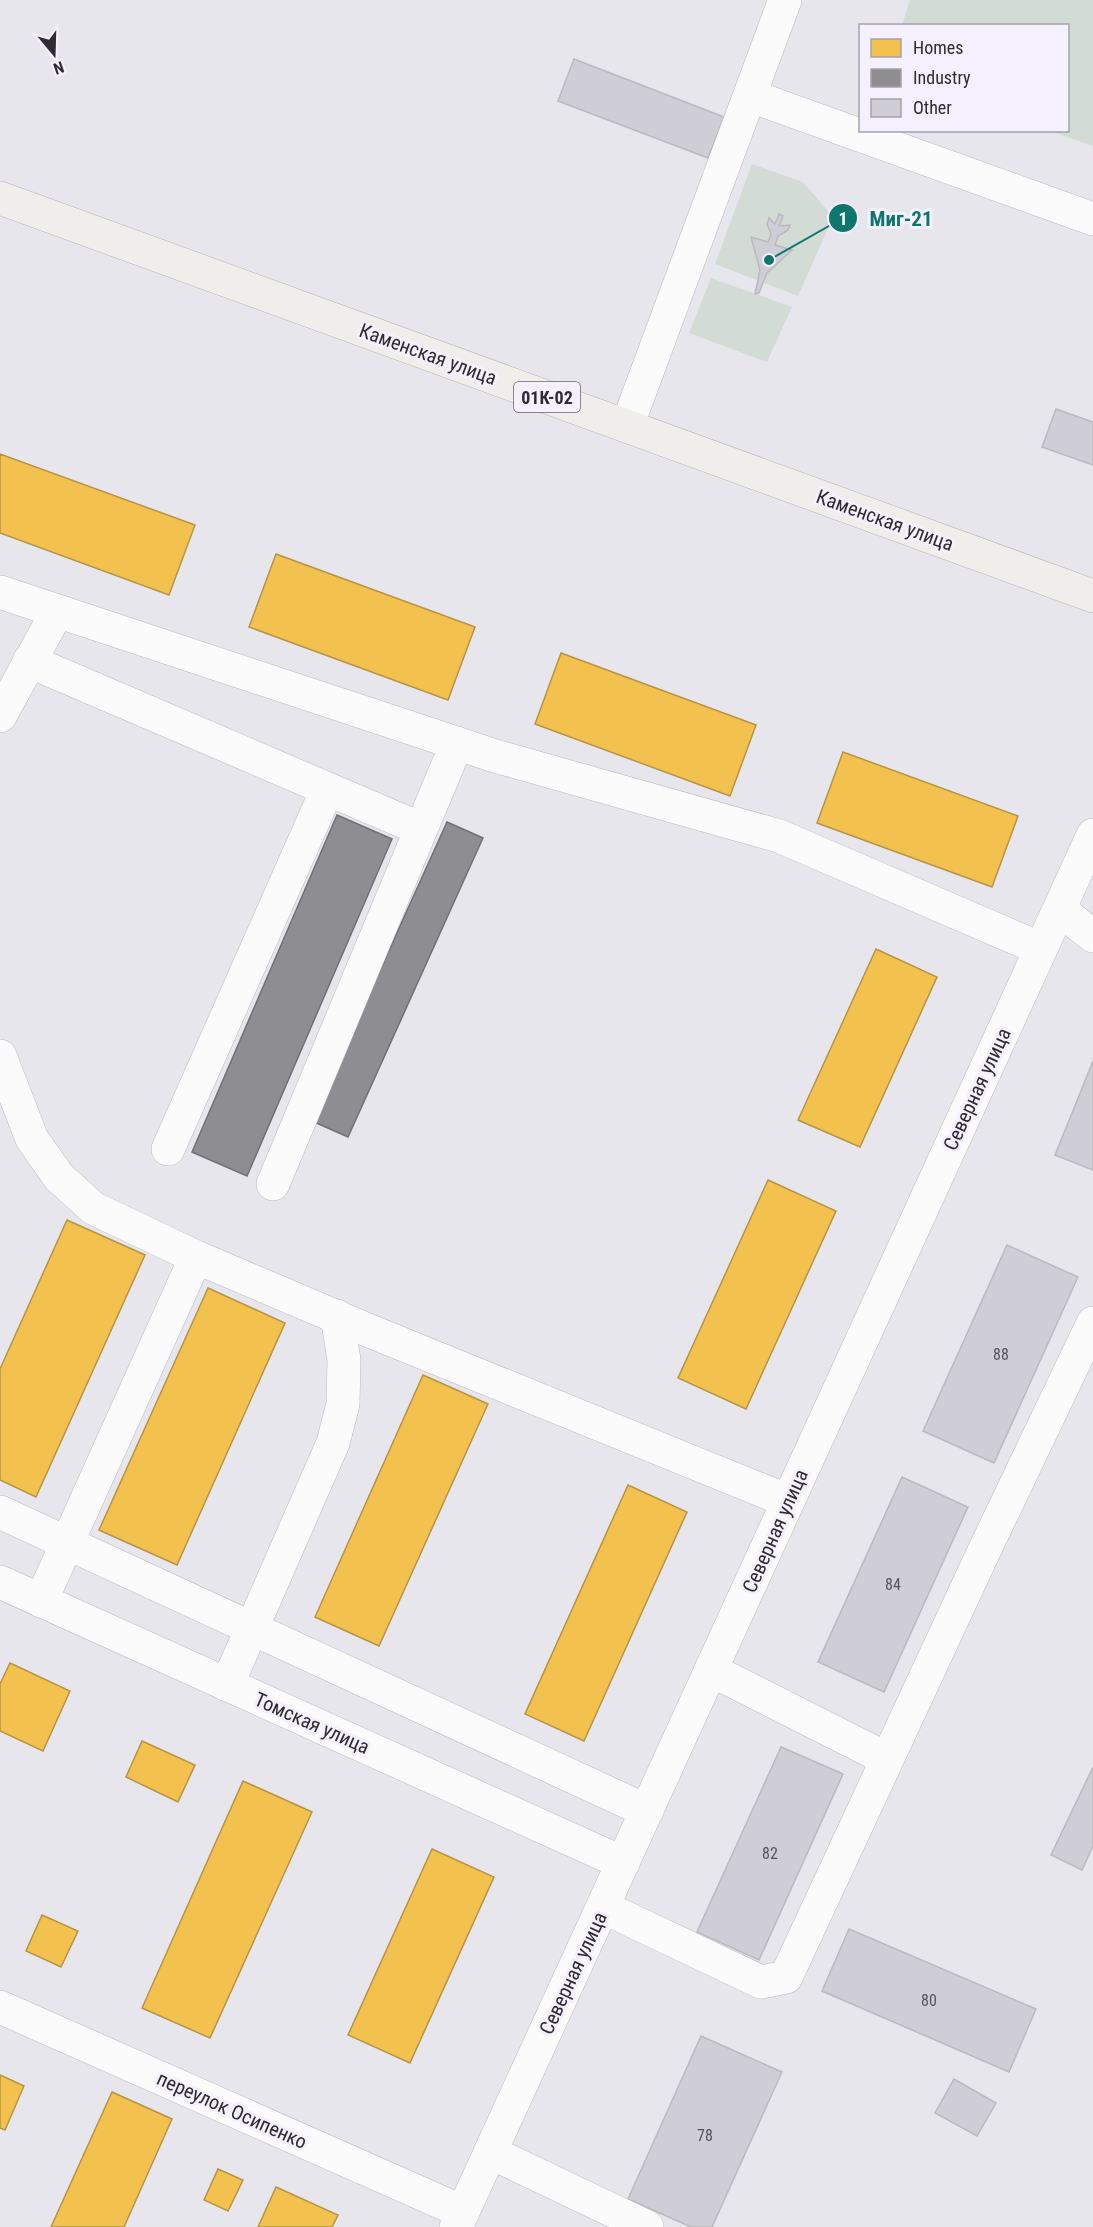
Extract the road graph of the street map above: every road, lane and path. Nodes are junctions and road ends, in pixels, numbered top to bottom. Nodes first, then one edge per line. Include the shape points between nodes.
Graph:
1 (785, 0) edge
2 (751, 96) junction
3 (0, 198) edge
4 (1093, 219) edge
5 (627, 426) junction
6 (0, 592) edge
7 (1093, 596) edge
8 (57, 612) junction
9 (29, 661) junction
10 (0, 716) edge
11 (457, 743) junction
12 (327, 790) junction
13 (421, 829) junction
14 (1093, 835) edge
15 (1059, 909) junction
16 (1093, 936) edge
17 (1041, 949) junction
18 (0, 1056) edge
19 (168, 1149) dead end
20 (273, 1184) dead end
21 (196, 1257) junction
22 (337, 1316) junction
23 (1093, 1323) edge
24 (788, 1501) junction
25 (0, 1512) edge
26 (67, 1543) junction
27 (0, 1582) edge
28 (41, 1601) junction
29 (252, 1628) junction
30 (711, 1670) junction
31 (227, 1685) junction
32 (887, 1759) junction
33 (647, 1810) junction
34 (623, 1863) junction
35 (603, 1907) junction
36 (0, 2007) edge
37 (490, 2152) junction
38 (460, 2220) edge
39 (647, 2227) edge

1 - 2 street
2 - 4 street
2 - 5 street
3 - 5 main road, Каменская улица / 01К-02
5 - 7 main road, Каменская улица / 01К-02
6 - 8 street
8 - 9 street
8 - 11 street
9 - 10 street
9 - 12 street
11 - 13 street
11 - 17 street via 779,836
12 - 13 street
12 - 19 street
13 - 20 street
14 - 15 street, Северная улица
15 - 16 street
15 - 17 street, Северная улица
17 - 24 street, Северная улица
18 - 21 street via 32,1139 59,1177 93,1208
21 - 22 street
21 - 26 street
22 - 24 street
22 - 29 street via 344,1393 333,1443
23 - 32 street
24 - 30 street, Северная улица
25 - 26 street
26 - 28 street
26 - 29 street
27 - 28 street, Томская улица
28 - 31 street, Томская улица
29 - 31 street
29 - 33 street
30 - 32 street
30 - 33 street, Северная улица
31 - 34 street, Томская улица
32 - 35 street via 786,1977 762,1982
33 - 34 street, Северная улица
34 - 35 street, Северная улица
35 - 37 street, Северная улица
36 - 38 street, переулок Осипенко
37 - 38 street, Северная улица
37 - 39 street

